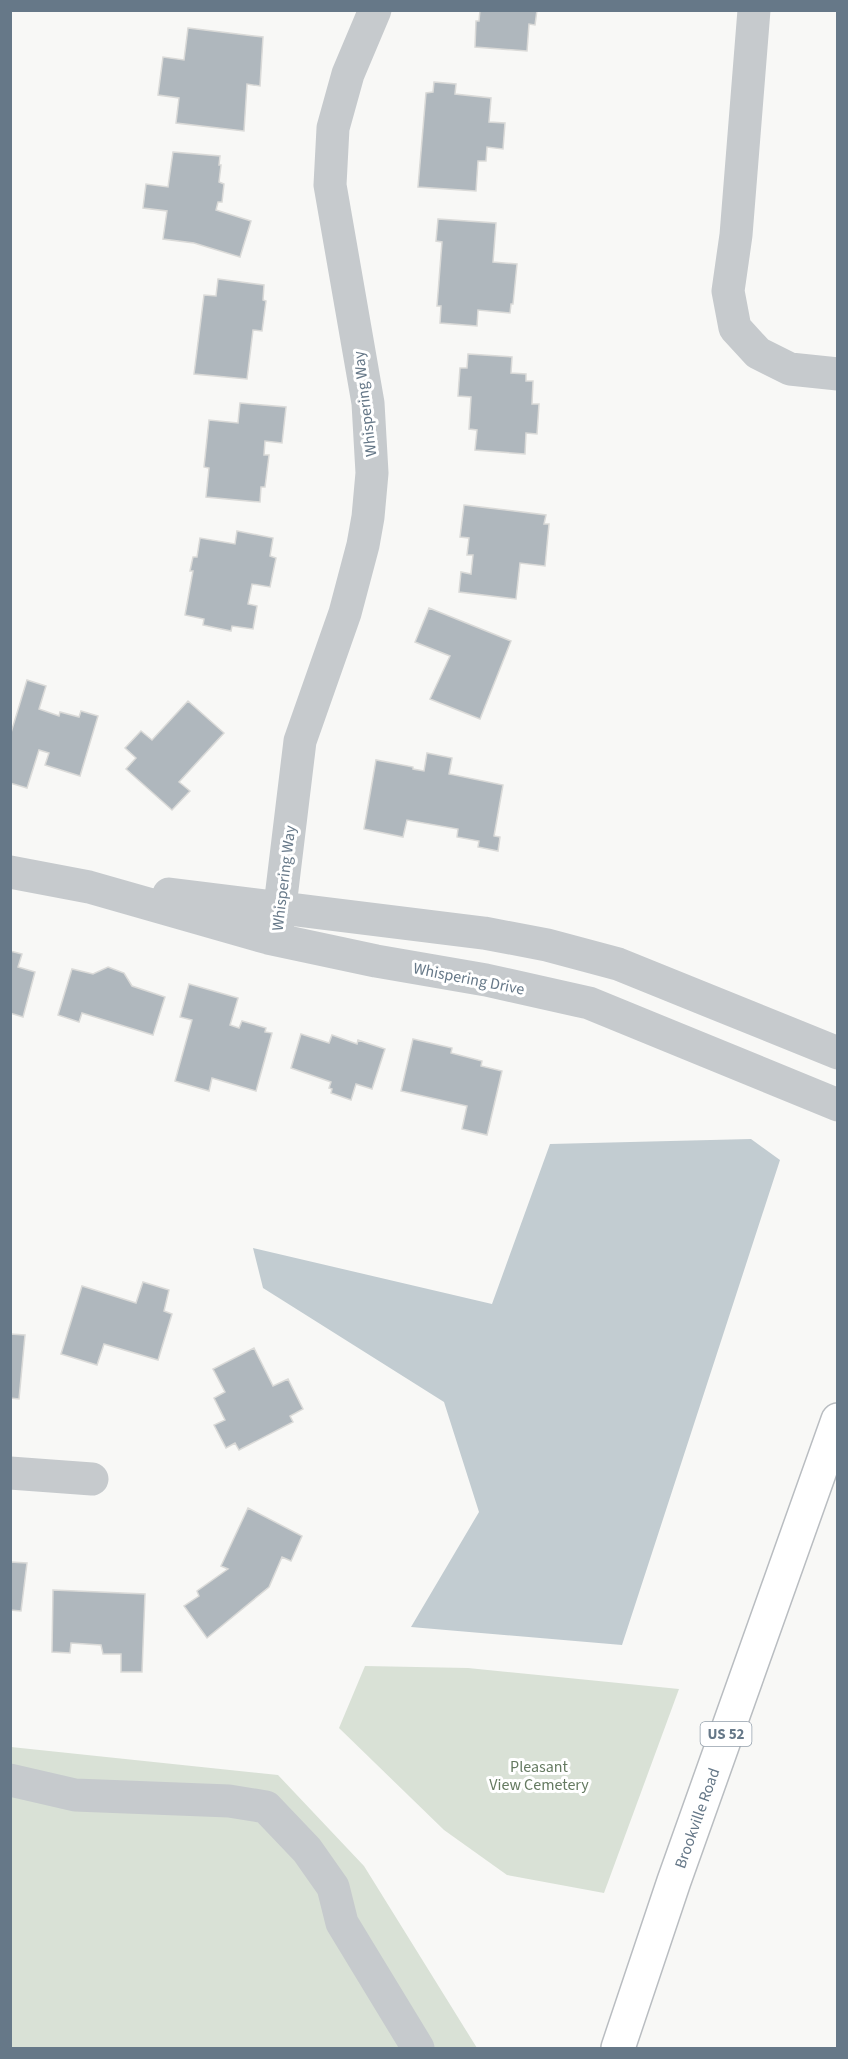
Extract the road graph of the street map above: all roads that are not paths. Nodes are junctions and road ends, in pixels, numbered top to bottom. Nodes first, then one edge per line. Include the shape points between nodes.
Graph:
1 (375, 10) edge
2 (754, 10) edge
3 (837, 374) edge
4 (10, 872) edge
5 (278, 923) junction
6 (463, 930) junction
7 (457, 975) junction
8 (837, 1053) edge
9 (837, 1105) edge
10 (837, 1420) edge
11 (10, 1473) edge
12 (92, 1479) dead end
13 (10, 1780) edge
14 (418, 2049) edge
15 (618, 2049) edge

1 - 5 street, Whispering Way via 348,74 333,128 330,185 368,403 372,473 369,506 347,605 300,741
2 - 3 street via 728,291 735,328 758,353 790,369
4 - 5 street, Whispering Drive
5 - 6 street, Whispering Drive
5 - 7 street, Whispering Drive via 376,962
6 - 7 street
6 - 8 street, Whispering Drive via 547,945 618,964
7 - 9 street, Whispering Drive via 589,1003
10 - 15 main road, Brookville Road / US 52
11 - 12 street
13 - 14 street via 75,1795 229,1801 266,1807 307,1850 333,1887 342,1923

